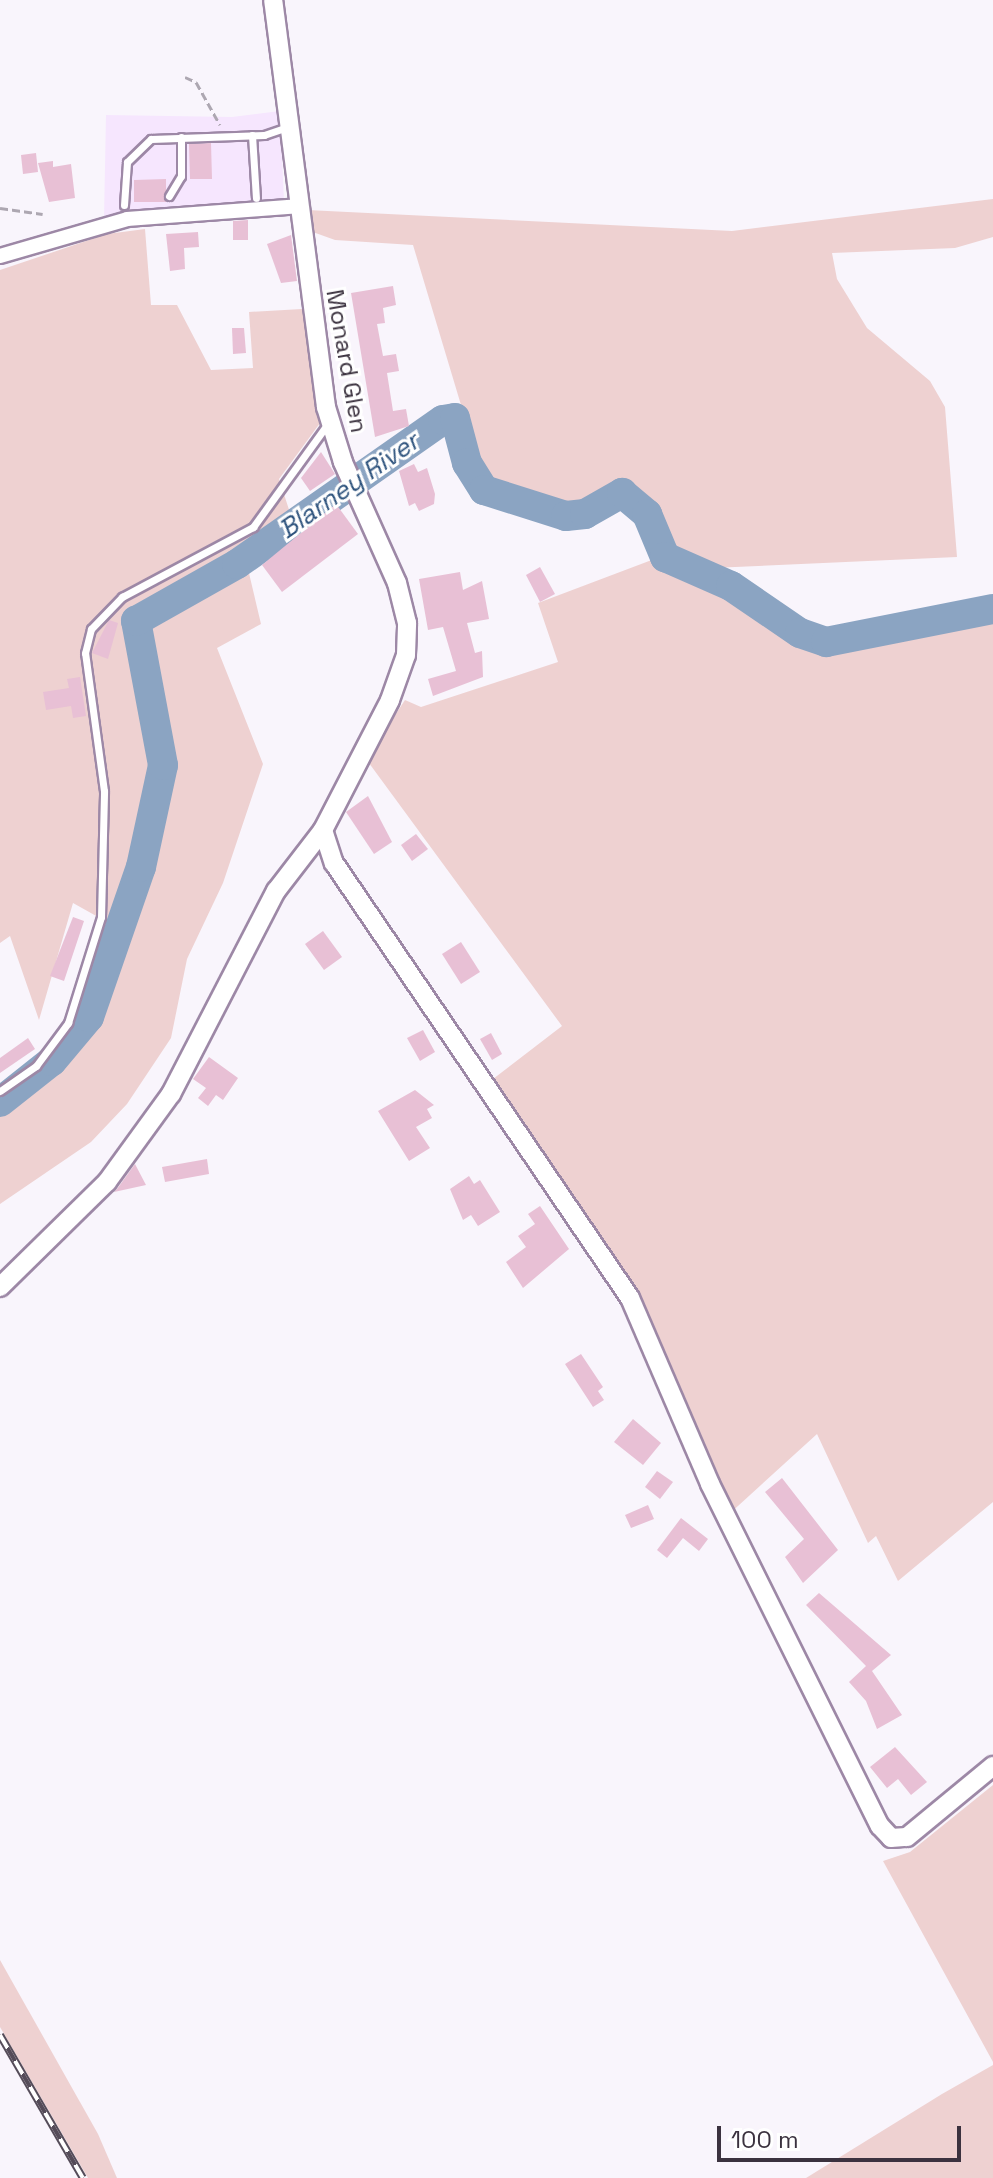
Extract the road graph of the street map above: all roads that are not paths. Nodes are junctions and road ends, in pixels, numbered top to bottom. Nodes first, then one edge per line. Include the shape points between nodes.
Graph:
1 (273, 0) edge
2 (289, 127) junction
3 (252, 135) junction
4 (181, 137) junction
5 (169, 196) dead end
6 (256, 198) dead end
7 (124, 205) dead end
8 (298, 206) junction
9 (0, 256) edge
10 (330, 420) junction
11 (323, 830) junction
12 (0, 1091) edge
13 (0, 1287) edge
14 (993, 1766) edge

1 - 2 street, Monard Glen
2 - 3 lane
2 - 8 street, Monard Glen
3 - 4 lane
3 - 6 lane
4 - 5 lane via 181,176
4 - 7 lane via 151,139 133,153 123,178
8 - 9 street via 127,219
8 - 10 street, Monard Glen
10 - 11 street, Monard Glen via 406,614 406,655 390,700
10 - 12 lane via 253,527 122,597 91,629 86,663 104,791 101,917 68,1023 36,1066
11 - 13 street, Monard Glen via 276,891 171,1094 107,1182
11 - 14 street via 334,863 630,1298 710,1484 880,1826 891,1838 907,1837

